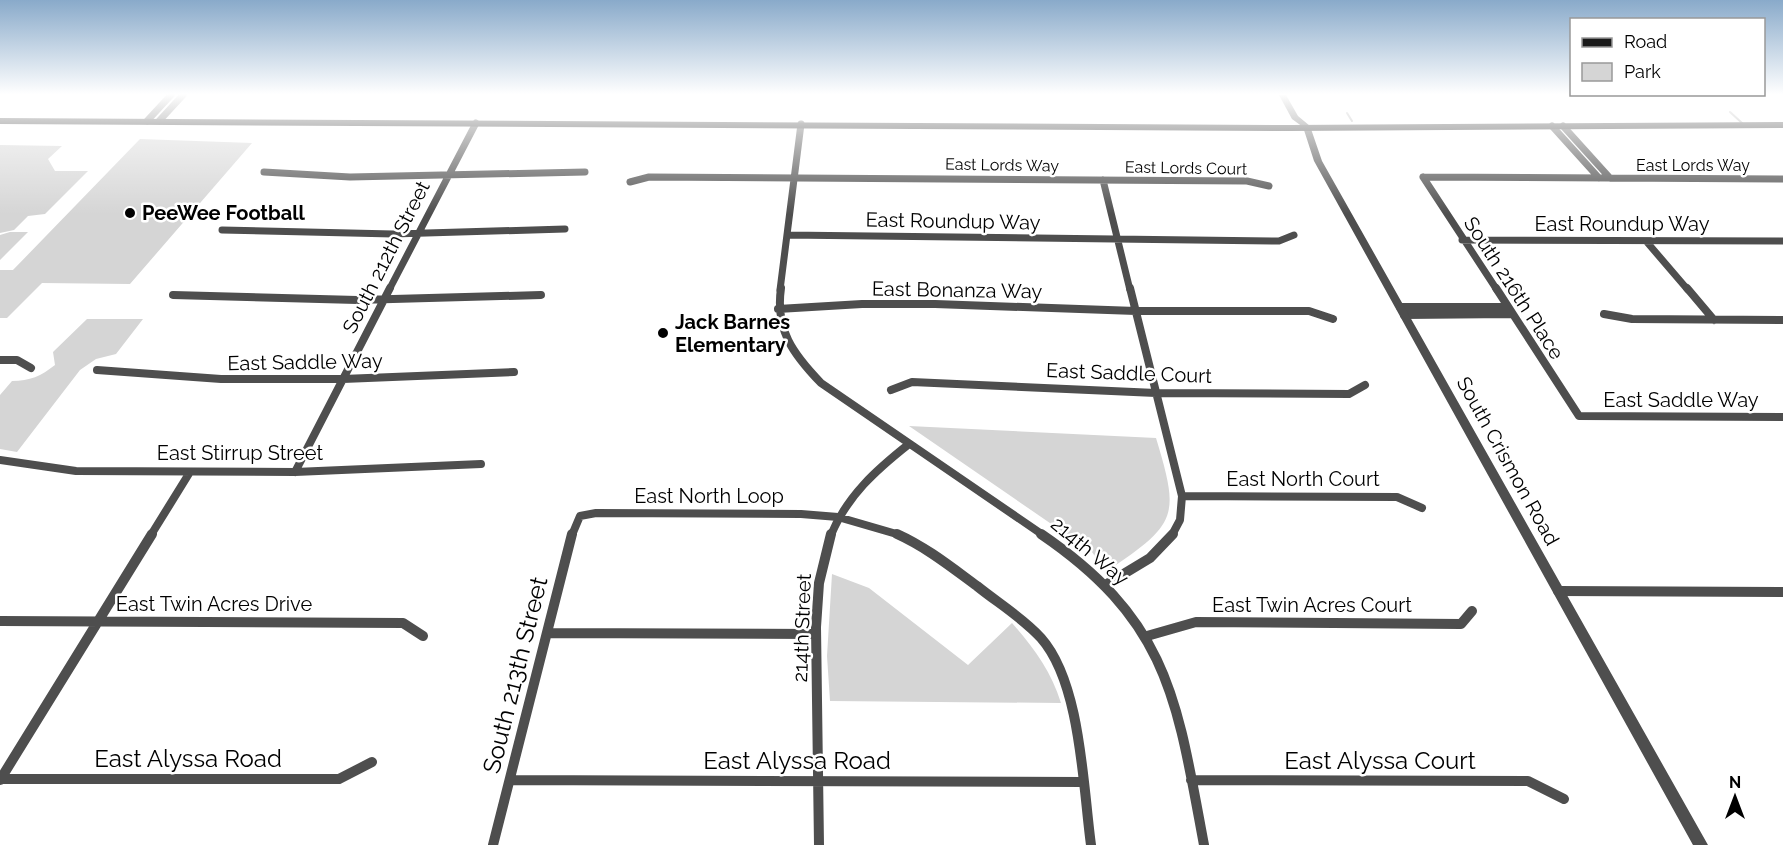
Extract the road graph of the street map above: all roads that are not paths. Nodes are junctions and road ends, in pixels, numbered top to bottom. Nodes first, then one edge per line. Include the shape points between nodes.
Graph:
1 (470, 134) edge
2 (800, 134) edge
3 (1309, 134) edge
4 (1560, 134) edge
5 (1571, 134) edge
6 (264, 172) dead end
7 (585, 172) dead end
8 (448, 177) junction
9 (794, 177) junction
10 (1423, 177) joint
11 (1599, 178) junction
12 (1610, 178) junction
13 (1783, 179) edge
14 (1103, 180) junction
15 (630, 182) dead end
16 (1269, 186) dead end
17 (222, 230) dead end
18 (565, 230) dead end
19 (418, 235) junction
20 (1294, 235) dead end
21 (787, 236) junction
22 (1462, 240) junction
23 (1119, 241) junction
24 (1646, 241) junction
25 (1783, 241) edge
26 (173, 295) dead end
27 (541, 295) dead end
28 (384, 301) junction
29 (778, 309) junction
30 (1508, 310) junction
31 (1136, 311) junction
32 (1402, 311) junction
33 (1604, 314) dead end
34 (1333, 319) dead end
35 (1713, 320) junction
36 (1783, 320) edge
37 (0, 360) edge
38 (31, 368) dead end
39 (98, 370) dead end
40 (514, 372) dead end
41 (343, 379) junction
42 (1365, 385) dead end
43 (891, 390) dead end
44 (1156, 393) junction
45 (1579, 416) joint
46 (1783, 417) edge
47 (909, 444) junction
48 (0, 460) edge
49 (481, 464) dead end
50 (189, 472) junction
51 (295, 472) junction
52 (1182, 496) junction
53 (1422, 508) dead end
54 (580, 516) joint
55 (838, 517) junction
56 (1107, 584) junction
57 (1558, 591) junction
58 (1783, 592) edge
59 (1472, 611) dead end
60 (0, 621) edge
61 (97, 622) junction
62 (548, 633) junction
63 (816, 634) junction
64 (423, 636) dead end
65 (1147, 636) junction
66 (372, 762) dead end
67 (0, 779) edge
68 (510, 780) junction
69 (1191, 780) junction
70 (820, 781) junction
71 (1083, 782) junction
72 (1564, 799) dead end
73 (493, 845) edge
74 (819, 845) edge
75 (1091, 845) edge
76 (1204, 845) edge
77 (1701, 845) edge

1 - 8 street, South 212th Street
2 - 9 street, 214th Way
3 - 32 street, South Crismon Road via 1318,161
4 - 11 street
5 - 12 street
6 - 8 street
7 - 8 street
8 - 19 street, South 212th Street
9 - 14 street, East Lords Way
9 - 15 street via 649,177
9 - 21 street, 214th Way
10 - 11 street, East Lords Way
10 - 22 street, South 216th Place
11 - 12 street, East Lords Way
12 - 13 street, East Lords Way
14 - 16 street, East Lords Court via 1247,181
14 - 23 street
17 - 19 street
18 - 19 street
19 - 28 street, South 212th Street
20 - 23 street, East Roundup Way via 1279,241
21 - 23 street, East Roundup Way
21 - 29 street, 214th Way
22 - 24 street, East Roundup Way
22 - 30 street, South 216th Place
23 - 31 street
24 - 25 street, East Roundup Way
24 - 35 street
26 - 28 street
27 - 28 street
28 - 41 street, South 212th Street
29 - 31 street, East Bonanza Way via 935,304
29 - 47 street, 214th Way via 783,335 795,357 821,383
30 - 32 street
30 - 45 street, South 216th Place
31 - 34 street, East Bonanza Way via 1309,311
31 - 44 street
32 - 57 street, South Crismon Road
33 - 35 street via 1632,319
35 - 36 street
37 - 38 street via 17,360
39 - 41 street, East Saddle Way via 221,379
40 - 41 street, East Saddle Way
41 - 51 street, South 212th Street
42 - 44 street, East Saddle Court via 1349,394
43 - 44 street, East Saddle Court via 912,382
44 - 52 street
45 - 46 street, East Saddle Way
47 - 55 street, 214th Street via 855,491
47 - 56 street, 214th Way via 1049,538
48 - 50 street, East Stirrup Street via 76,471
49 - 51 street, East Stirrup Street
50 - 51 street, East Stirrup Street
50 - 61 street
52 - 53 street, East North Court via 1397,497
52 - 56 street via 1180,519 1170,538 1149,558
54 - 55 street, East North Loop via 596,513
54 - 62 street, South 213th Street via 574,526
55 - 63 street, 214th Street via 821,569
55 - 71 street, East North Loop via 898,534 925,548 1042,639 1061,671 1072,705
56 - 65 street, 214th Way
57 - 58 street
57 - 77 street, South Crismon Road
59 - 65 street, East Twin Acres Court via 1461,624 1196,622
60 - 61 street, East Twin Acres Drive
61 - 64 street, East Twin Acres Drive via 403,623
61 - 67 street
62 - 63 street
62 - 68 street, South 213th Street
63 - 70 street, 214th Street
65 - 69 street, 214th Way via 1173,694
66 - 67 street, East Alyssa Road via 339,779
68 - 70 street, East Alyssa Road
68 - 73 street, South 213th Street
69 - 72 street, East Alyssa Court via 1528,782
69 - 76 street, 214th Way
70 - 71 street, East Alyssa Road
70 - 74 street, 214th Street
71 - 75 street, East North Loop

